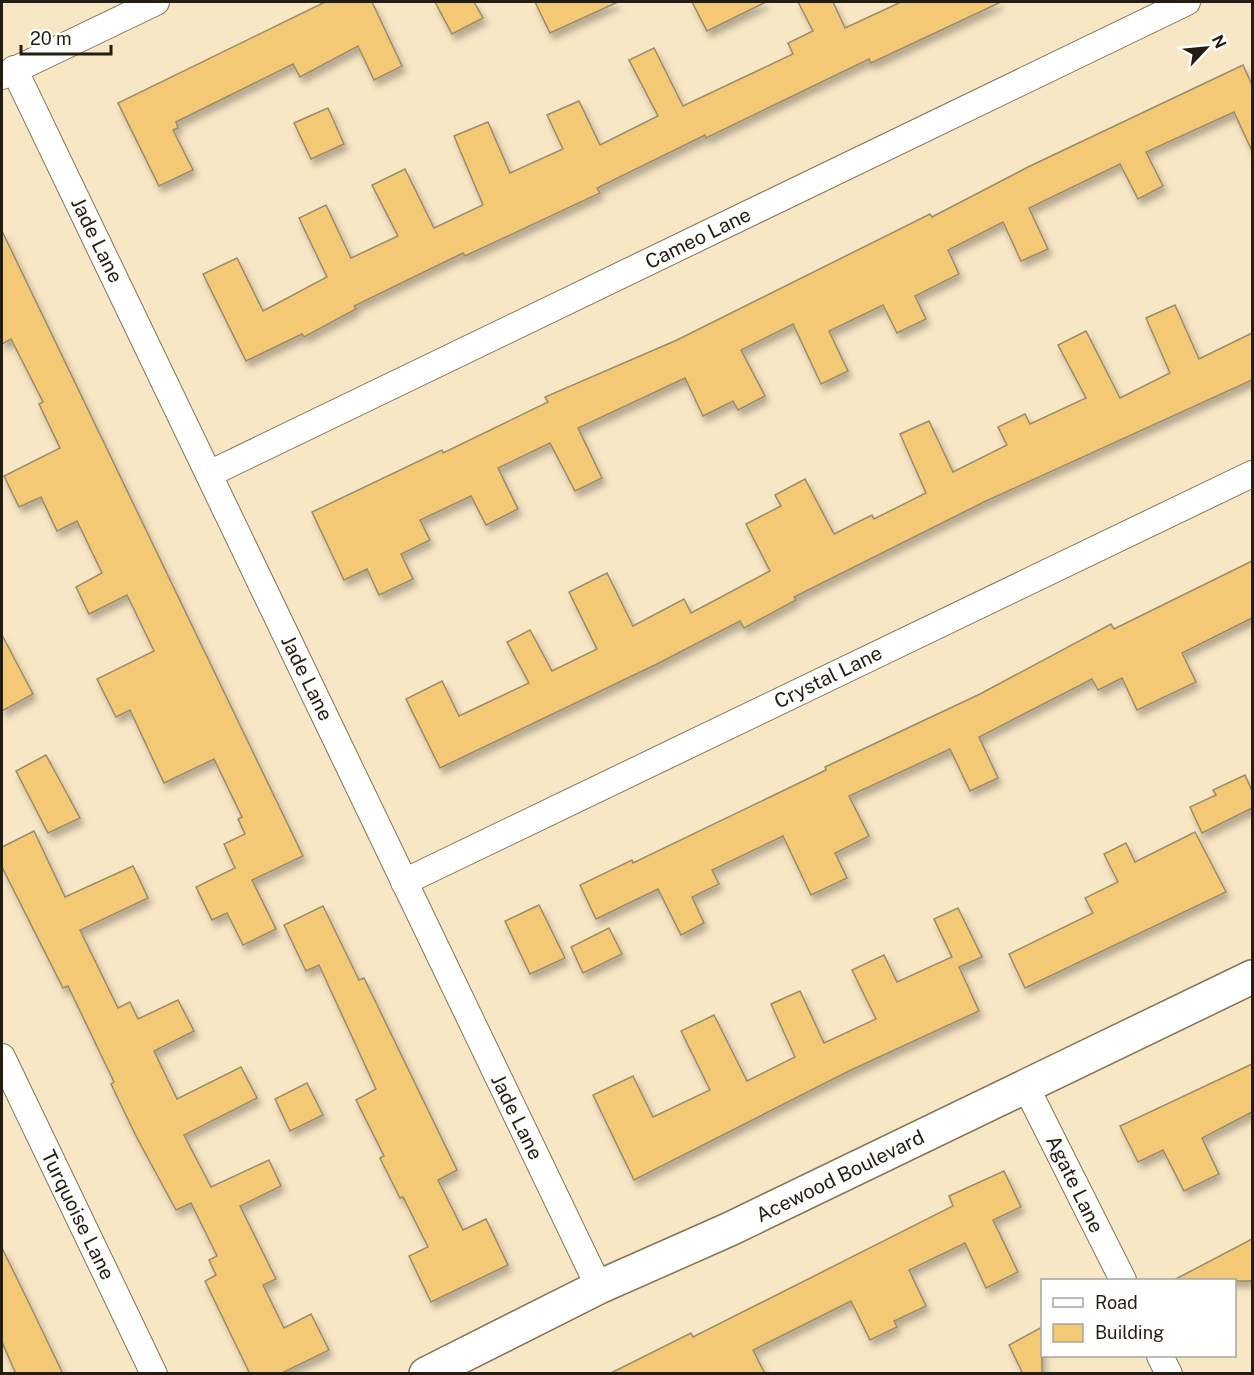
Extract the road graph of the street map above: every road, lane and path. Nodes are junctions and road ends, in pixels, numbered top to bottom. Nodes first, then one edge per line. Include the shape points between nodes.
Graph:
1 (156, 2) edge
2 (1187, 2) edge
3 (8, 73) edge
4 (209, 474) junction
5 (1252, 474) edge
6 (404, 882) junction
7 (1252, 977) edge
8 (2, 1057) edge
9 (1026, 1087) junction
10 (1122, 1279) edge
11 (599, 1287) junction
12 (1160, 1357) edge
13 (154, 1374) edge
14 (426, 1374) edge
15 (1169, 1374) edge

1 - 3 street
2 - 4 street, Cameo Lane
3 - 4 street, Jade Lane
4 - 6 street, Jade Lane
5 - 6 street, Crystal Lane
6 - 11 street, Jade Lane
7 - 9 street, Acewood Boulevard
8 - 13 street, Turquoise Lane
9 - 10 street, Agate Lane
9 - 11 street, Acewood Boulevard via 730,1229
11 - 14 street, Acewood Boulevard
12 - 15 street

